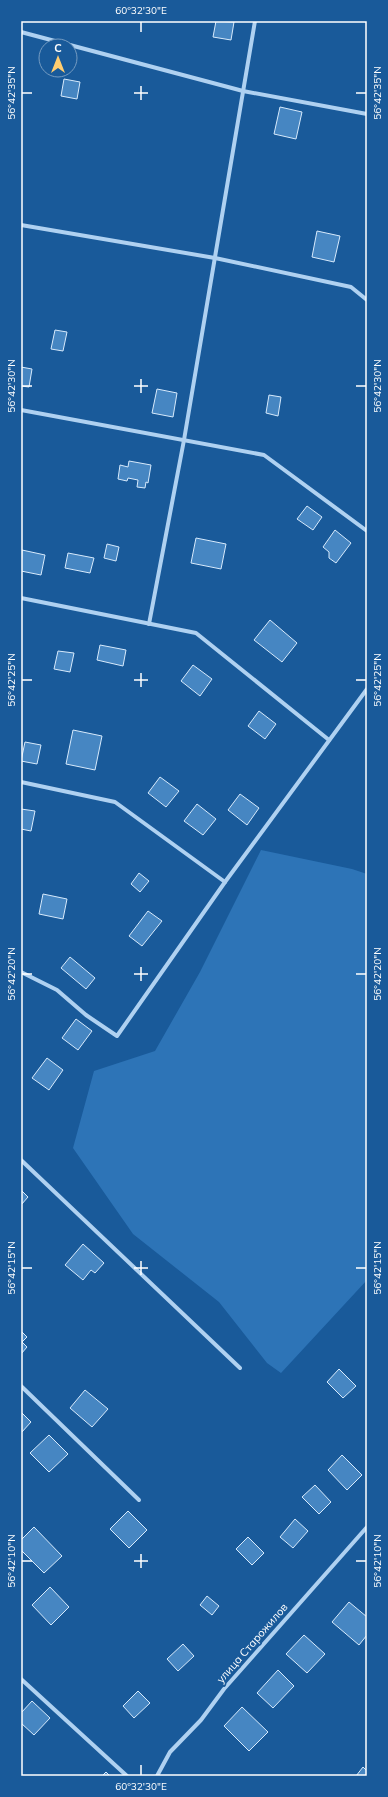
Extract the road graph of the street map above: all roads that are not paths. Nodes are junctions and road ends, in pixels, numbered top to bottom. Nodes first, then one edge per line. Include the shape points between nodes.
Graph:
1 (255, 21) edge
2 (21, 32) edge
3 (243, 91) junction
4 (367, 114) edge
5 (21, 225) edge
6 (214, 258) junction
7 (367, 300) edge
8 (21, 410) edge
9 (184, 440) junction
10 (367, 531) edge
11 (21, 598) edge
12 (149, 624) junction
13 (367, 689) edge
14 (329, 740) junction
15 (21, 782) edge
16 (225, 882) junction
17 (21, 972) edge
18 (21, 1160) edge
19 (240, 1368) dead end
20 (21, 1386) edge
21 (139, 1500) dead end
22 (367, 1527) edge
23 (21, 1681) edge
24 (127, 1776) edge
25 (157, 1776) edge

1 - 3 street
2 - 3 street
3 - 4 street
3 - 6 street
5 - 6 street
6 - 7 street via 352,287
6 - 9 street
8 - 9 street
9 - 10 street via 264,455
9 - 12 street
11 - 12 street
12 - 14 street via 196,633
13 - 14 street
14 - 16 street
15 - 16 street via 114,802
16 - 17 street via 117,1036 86,1015 57,990
18 - 19 street
20 - 21 street
22 - 25 street, улица Старожилов via 224,1689 201,1720 170,1752
23 - 24 street

